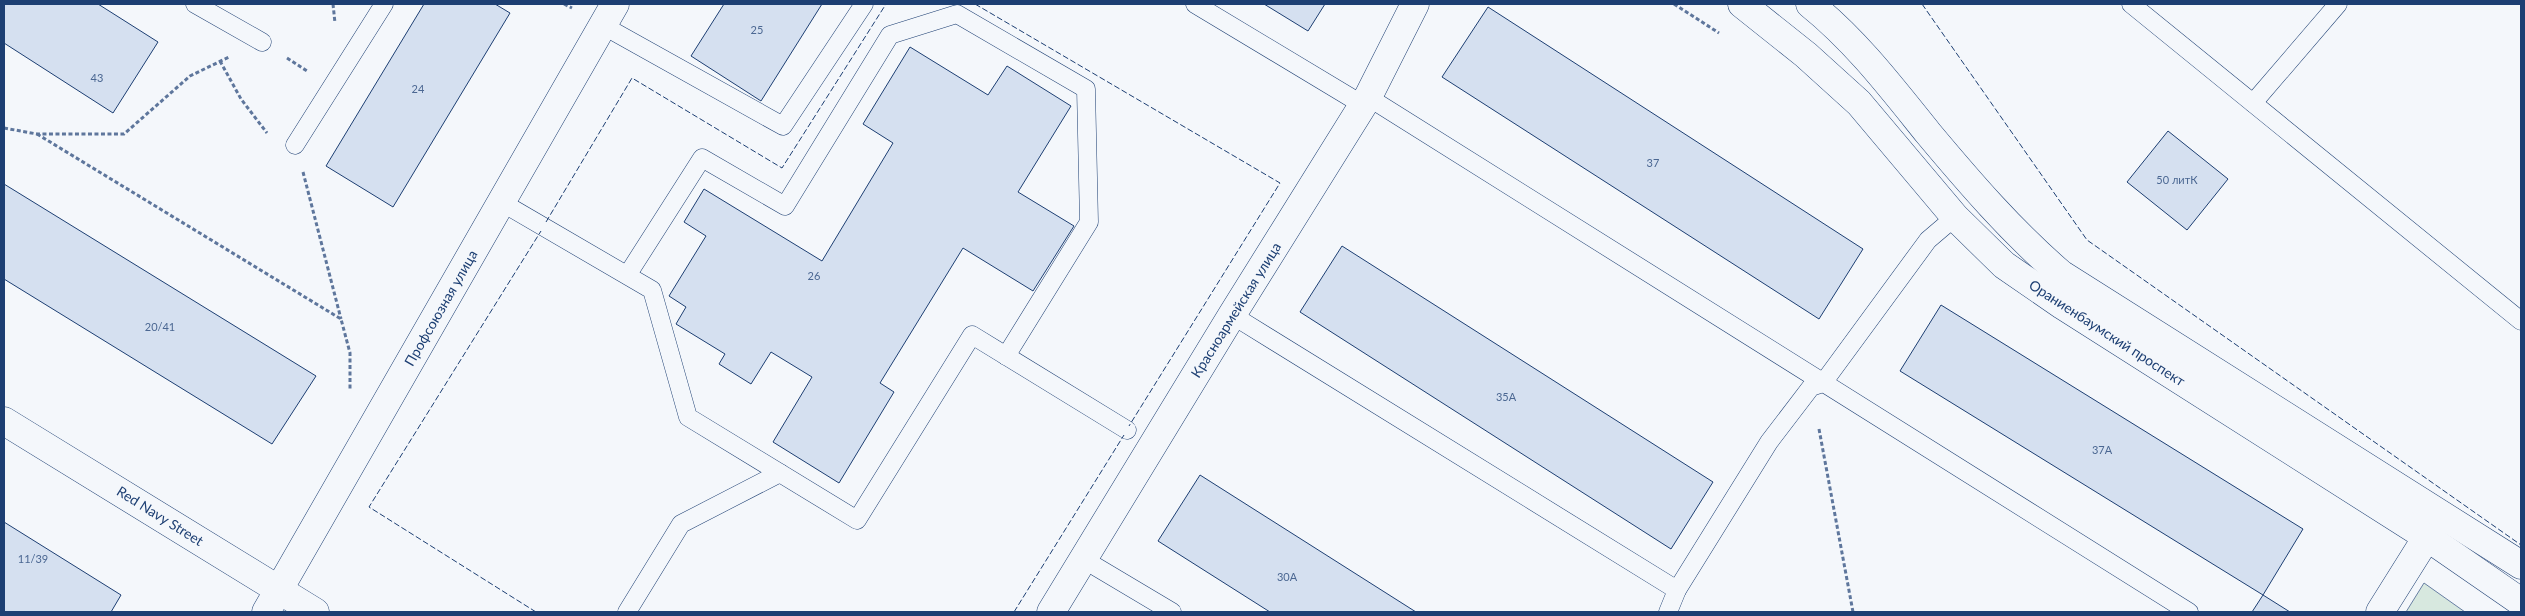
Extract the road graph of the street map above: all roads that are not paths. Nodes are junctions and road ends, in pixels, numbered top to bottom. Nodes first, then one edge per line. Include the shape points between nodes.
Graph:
1 (195, 4) edge
2 (384, 4) edge
3 (864, 4) edge
4 (1195, 4) edge
5 (1415, 4) edge
6 (1742, 4) edge
7 (1810, 4) edge
8 (2131, 4) edge
9 (2338, 4) edge
10 (609, 14) edge
11 (262, 42) road end
12 (1366, 101) junction
13 (2253, 103) junction
14 (295, 145) road end
15 (501, 202) junction
16 (1955, 217) junction
17 (628, 274) junction
18 (1232, 315) junction
19 (2521, 321) edge
20 (1006, 356) junction
21 (1817, 385) junction
22 (4, 421) edge
23 (1127, 430) dead end
24 (780, 473) junction
25 (2426, 537) junction
26 (1083, 559) junction
27 (2521, 565) edge
28 (1677, 590) junction
29 (273, 601) edge
30 (2521, 602) edge
31 (315, 612) edge
32 (627, 612) edge
33 (1051, 612) edge
34 (1172, 612) edge
35 (1668, 612) edge
36 (2189, 612) edge
37 (2380, 612) edge

1 - 11 lane
2 - 14 lane
3 - 10 lane via 783,126
4 - 12 lane
5 - 12 main road, Красноармейская улица
6 - 16 main road, Ораниенбаумский проспект via 1806,55 1858,103
7 - 27 main road, Ораниенбаумский проспект via 1860,48 1928,133 2029,246 2061,274
8 - 13 lane
9 - 13 lane
10 - 15 main road, Профсоюзная улица
12 - 18 main road, Красноармейская улица
12 - 21 lane
13 - 19 lane
15 - 17 lane
15 - 29 main road, Профсоюзная улица
16 - 21 lane via 1928,240
16 - 25 main road, Ораниенбаумский проспект via 2004,265 2062,305
17 - 20 lane via 702,158 785,206 890,35 957,14 1086,89 1089,222
17 - 24 lane via 652,290 688,417
18 - 26 main road, Красноармейская улица
18 - 28 lane
20 - 23 lane
20 - 24 lane via 972,335 857,520
21 - 28 lane via 1770,442
21 - 36 lane
22 - 29 main road, Red Navy Street
24 - 32 lane via 682,524
25 - 30 main road, Ораниенбаумский проспект
25 - 37 main road
26 - 33 main road, Красноармейская улица
26 - 34 lane
28 - 35 lane
29 - 31 main road, Red Navy Street

